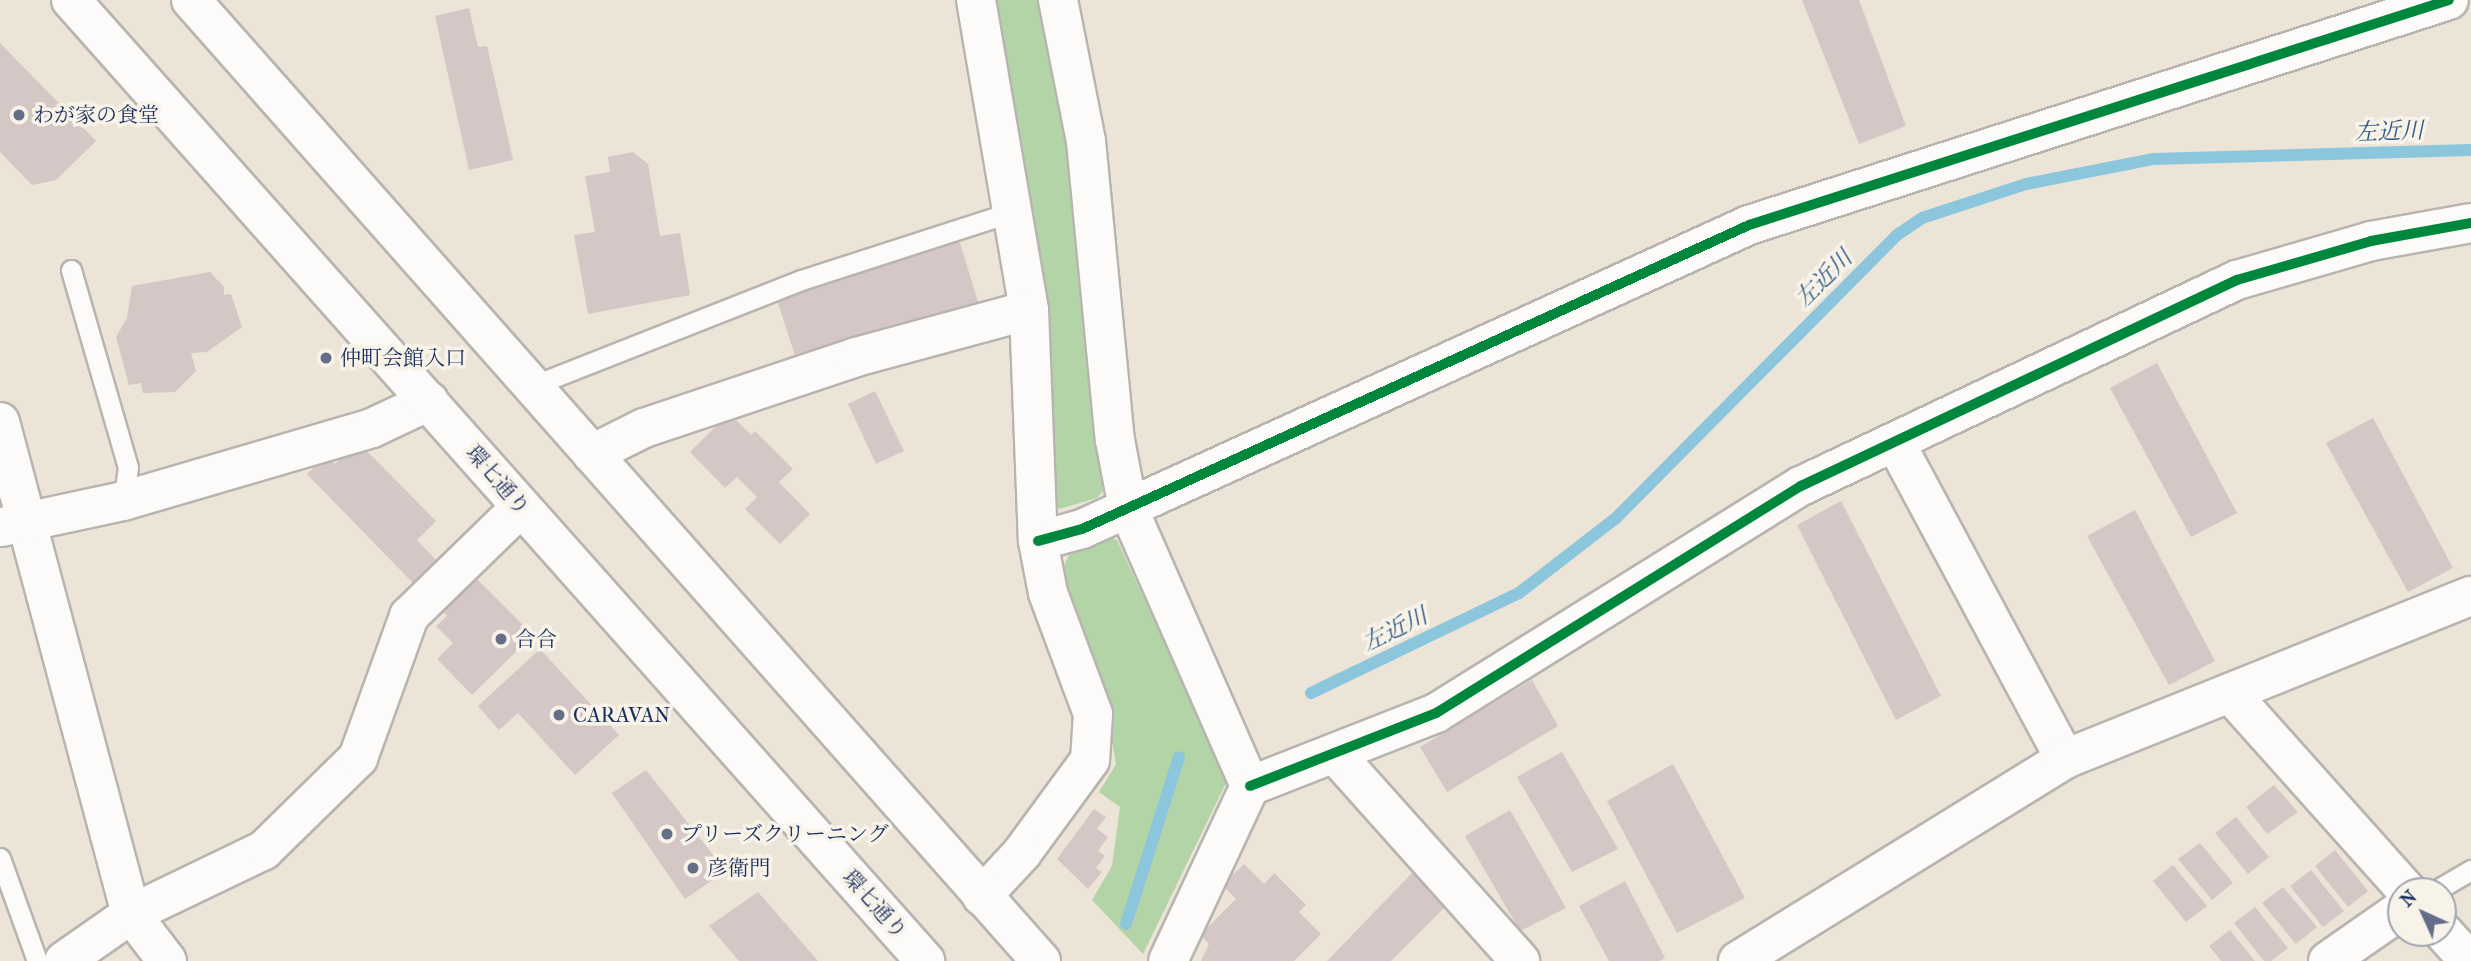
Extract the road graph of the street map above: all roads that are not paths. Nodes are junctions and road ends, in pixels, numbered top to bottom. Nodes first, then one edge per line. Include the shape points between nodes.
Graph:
1 (71, 0) edge
2 (191, 0) edge
3 (976, 0) edge
4 (1058, 0) edge
5 (2449, 0) edge
6 (2391, 8) edge
7 (1016, 211) junction
8 (2471, 223) edge
9 (71, 270) dead end
10 (1029, 310) junction
11 (531, 386) junction
12 (429, 401) junction
13 (0, 422) edge
14 (1895, 442) junction
15 (592, 454) junction
16 (123, 501) junction
17 (521, 507) junction
18 (1128, 508) junction
19 (13, 525) edge
20 (1038, 541) junction
21 (2471, 596) edge
22 (2230, 693) junction
23 (1335, 754) junction
24 (2064, 759) junction
25 (1250, 786) junction
26 (0, 858) edge
27 (2394, 877) edge
28 (982, 895) junction
29 (131, 914) junction
30 (2387, 919) edge
31 (2456, 947) edge
32 (37, 961) edge
33 (64, 961) edge
34 (167, 961) edge
35 (925, 961) edge
36 (1041, 961) edge
37 (1168, 961) edge
38 (1520, 961) edge
39 (1738, 961) edge
40 (2328, 961) edge
41 (2469, 961) edge

1 - 12 street, 環七通り
2 - 11 street
3 - 7 street
4 - 18 street via 1086,141 1115,440
5 - 6 street
6 - 18 street via 1749,225
7 - 10 street
7 - 11 lane via 801,279
8 - 14 street via 2371,241 2237,281
9 - 16 lane via 128,467
10 - 15 street via 842,362 644,428
10 - 20 street
11 - 15 street
12 - 16 street via 372,428
12 - 17 street, 環七通り
13 - 19 street
14 - 23 street via 1801,486 1710,538 1436,713
14 - 24 street
15 - 28 street
16 - 19 street
17 - 29 street via 409,616 358,758 264,850
17 - 35 street, 環七通り
18 - 20 street via 1082,529
18 - 25 street
19 - 29 street
20 - 28 street via 1048,593 1093,713 1090,760 1022,853
21 - 22 street
22 - 24 street
22 - 27 street
23 - 25 street
23 - 38 street
24 - 39 street
25 - 37 street
26 - 32 lane
28 - 36 street
29 - 33 street
29 - 34 street
30 - 40 street
31 - 41 street

